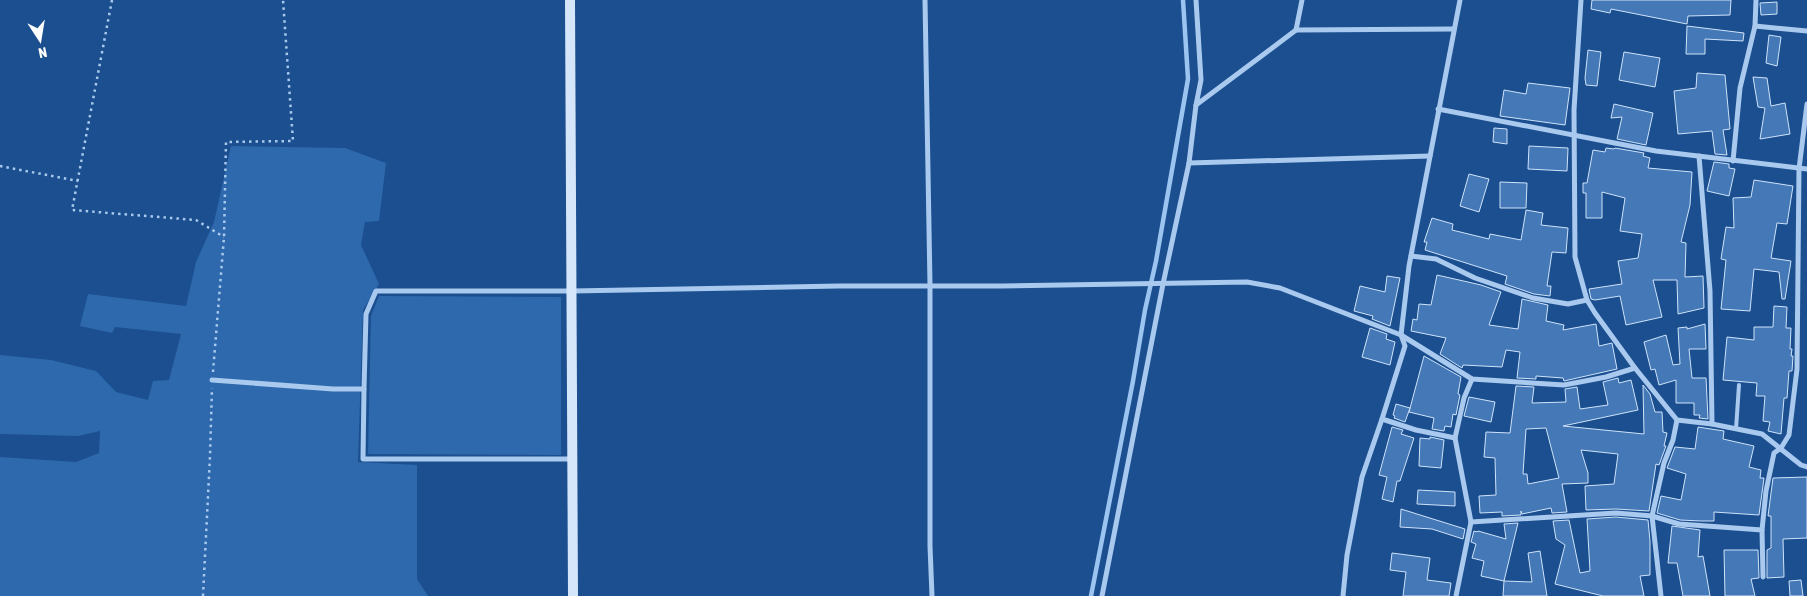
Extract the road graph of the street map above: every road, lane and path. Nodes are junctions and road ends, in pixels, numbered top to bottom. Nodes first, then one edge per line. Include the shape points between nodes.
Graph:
1 (112, 0) edge
2 (283, 0) edge
3 (570, 0) edge
4 (925, 0) edge
5 (1196, 0) edge
6 (1302, 0) edge
7 (1460, 0) edge
8 (1581, 0) edge
9 (1756, 0) edge
10 (1755, 26) junction
11 (1454, 29) junction
12 (1296, 30) junction
13 (1807, 30) edge
14 (1807, 104) edge
15 (1196, 105) junction
16 (1438, 109) junction
17 (1575, 136) junction
18 (1430, 156) junction
19 (1699, 156) junction
20 (1733, 161) junction
21 (1189, 163) junction
22 (0, 166) edge
23 (1800, 169) junction
24 (1807, 169) edge
25 (78, 181) junction
26 (224, 237) junction
27 (1411, 256) junction
28 (1163, 284) junction
29 (930, 286) junction
30 (572, 291) junction
31 (1587, 300) junction
32 (1402, 336) junction
33 (1636, 368) junction
34 (1472, 379) junction
35 (212, 380) junction
36 (1738, 385) dead end
37 (364, 390) junction
38 (1382, 418) junction
39 (1677, 420) junction
40 (1712, 424) junction
41 (1736, 429) junction
42 (1455, 438) junction
43 (1781, 448) junction
44 (573, 459) junction
45 (1807, 466) edge
46 (1652, 516) junction
47 (1471, 522) junction
48 (1762, 530) junction
49 (1763, 577) dead end
50 (203, 596) edge
51 (573, 596) edge
52 (932, 596) edge
53 (1102, 596) edge
54 (1343, 596) edge
55 (1456, 596) edge
56 (1661, 596) edge

1 - 25 path
2 - 26 path via 293,141 226,142
3 - 30 street
4 - 29 street
5 - 15 street via 1201,80
6 - 12 street
7 - 11 street
8 - 17 street
9 - 10 street
10 - 13 street
10 - 20 street via 1740,88
11 - 12 street
11 - 16 street
12 - 15 street
14 - 23 street
15 - 21 street
16 - 17 street
16 - 18 street
17 - 19 street
17 - 31 street via 1575,257
18 - 21 street
18 - 27 street
19 - 20 street
19 - 40 street via 1710,291
20 - 23 street
21 - 28 street
22 - 25 path
23 - 24 street
23 - 43 street via 1797,369 1789,435
25 - 26 path via 72,210 196,220
26 - 35 path
27 - 31 street via 1436,260 1475,278 1533,298 1568,304
27 - 32 street
28 - 29 street
28 - 32 street via 1248,282 1280,288
28 - 53 street
29 - 30 street
29 - 52 street
30 - 37 street via 376,291 366,314
30 - 44 street
31 - 33 street
32 - 34 street
32 - 38 street via 1405,346
33 - 34 street via 1564,385
33 - 39 street
34 - 42 street
35 - 37 street
35 - 50 path
36 - 41 lane
37 - 44 street via 363,459
38 - 42 street via 1416,430
38 - 54 street via 1362,477 1347,555
39 - 40 street
39 - 46 street
40 - 41 street
41 - 43 street via 1762,434
42 - 47 street
43 - 45 street via 1801,465
43 - 48 street via 1774,453
44 - 51 street
46 - 47 street via 1616,512
46 - 48 street via 1679,524
46 - 56 street
47 - 55 street
48 - 49 street

